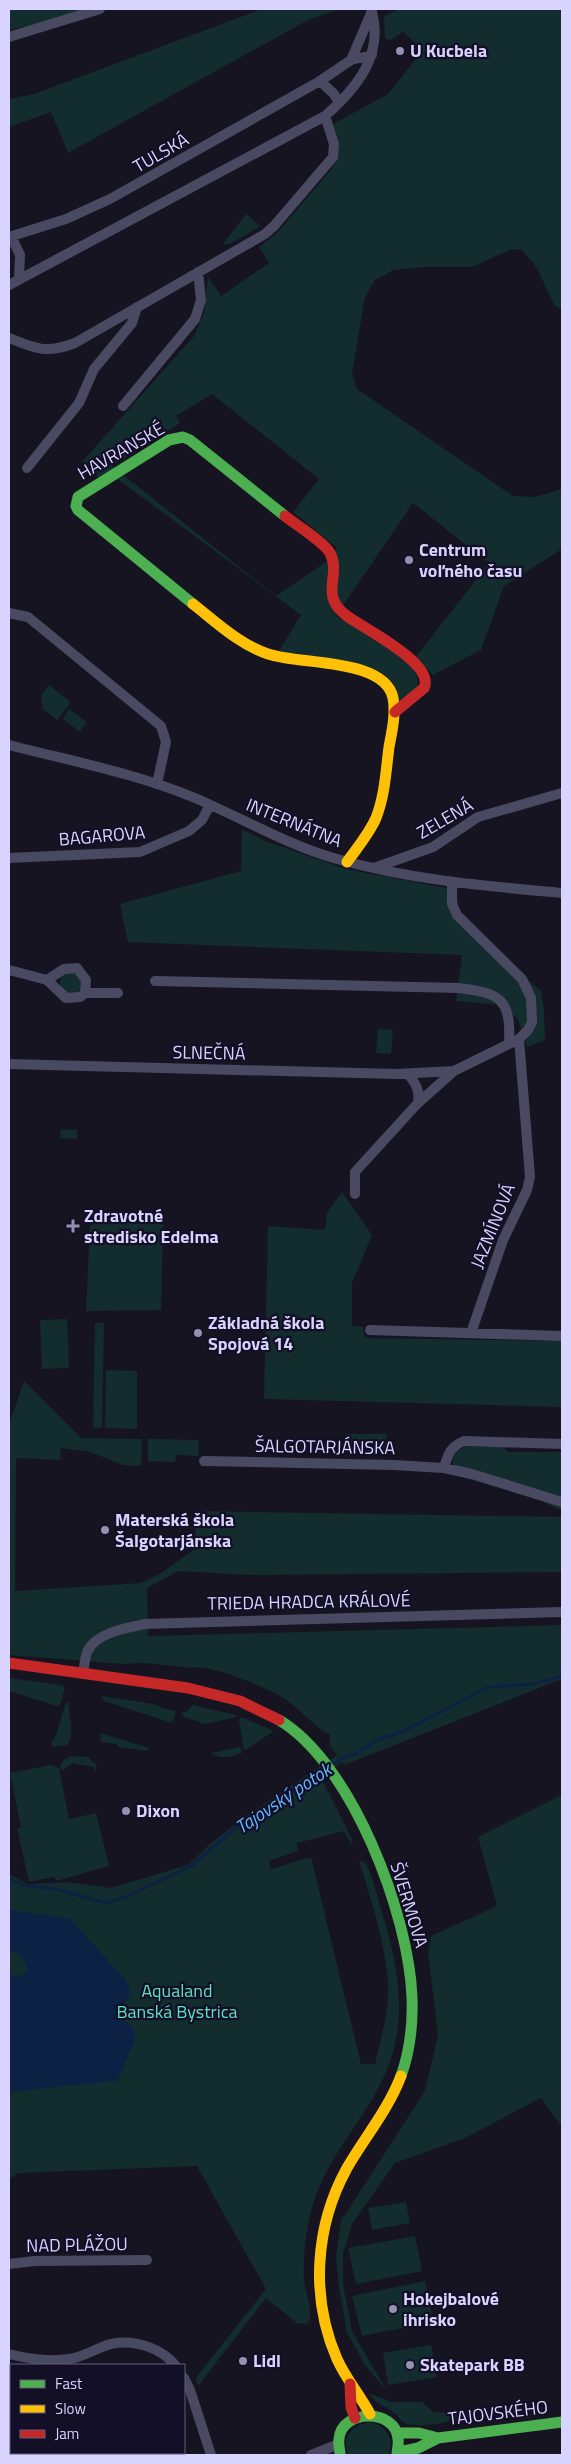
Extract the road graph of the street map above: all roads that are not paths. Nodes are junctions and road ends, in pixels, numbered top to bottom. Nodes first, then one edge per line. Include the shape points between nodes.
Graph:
1 (100, 9) edge
2 (372, 10) edge
3 (9, 37) edge
4 (372, 55) junction
5 (351, 60) junction
6 (320, 81) junction
7 (339, 103) junction
8 (325, 116) junction
9 (10, 236) edge
10 (198, 272) junction
11 (19, 279) junction
12 (9, 284) edge
13 (137, 307) junction
14 (9, 338) edge
15 (123, 406) dead end
16 (27, 468) dead end
17 (9, 613) edge
18 (395, 712) junction
19 (9, 744) edge
20 (157, 784) junction
21 (562, 793) edge
22 (210, 805) junction
23 (9, 858) edge
24 (347, 862) junction
25 (373, 868) junction
26 (452, 882) junction
27 (562, 893) edge
28 (9, 970) edge
29 (47, 980) junction
30 (155, 981) dead end
31 (85, 993) junction
32 (118, 994) dead end
33 (514, 1041) junction
34 (9, 1064) edge
35 (454, 1071) junction
36 (408, 1074) junction
37 (418, 1103) junction
38 (355, 1194) dead end
39 (370, 1330) dead end
40 (471, 1333) junction
41 (562, 1336) edge
42 (562, 1444) edge
43 (204, 1461) dead end
44 (444, 1468) junction
45 (562, 1502) edge
46 (562, 1612) edge
47 (9, 1663) edge
48 (83, 1674) junction
49 (147, 2260) dead end
50 (9, 2264) edge
51 (9, 2354) edge
52 (73, 2362) edge
53 (174, 2364) edge
54 (185, 2380) edge
55 (350, 2384) junction
56 (370, 2414) junction
57 (355, 2418) junction
58 (562, 2422) edge
59 (397, 2433) junction
60 (438, 2438) junction
61 (340, 2451) edge
62 (398, 2453) edge
63 (315, 2454) edge
64 (211, 2455) edge

1 - 3 street
2 - 4 street via 376,33
2 - 5 street
4 - 5 street, TULSKÁ
4 - 7 street via 360,78
5 - 6 street, TULSKÁ
6 - 7 street
6 - 9 street, TULSKÁ via 110,199 66,219
7 - 8 street
8 - 10 street via 334,144 333,157 329,162 270,230
8 - 11 street
9 - 11 street, TULSKÁ via 20,255
10 - 13 street
10 - 15 street via 200,300 195,319
11 - 12 street
13 - 14 street via 57,350 39,349
13 - 16 street via 132,323 94,368 79,403
17 - 20 street via 28,617 162,726 166,742
18 - 18 street, HAVRANSKÉ via 389,686 374,673 273,656 227,631 78,510 78,498 169,440 183,437 190,440 329,551 333,561 332,601 339,610 390,643 418,667 426,683
18 - 24 street, HAVRANSKÉ via 376,816
19 - 20 street, INTERNÁTNA
20 - 22 street, INTERNÁTNA
21 - 25 street, ZELENÁ via 478,817 433,847
22 - 23 street, BAGAROVA via 202,820 189,831 140,852
22 - 24 street, INTERNÁTNA via 287,841
24 - 25 street, INTERNÁTNA
25 - 26 street, INTERNÁTNA
26 - 27 street
26 - 33 street via 452,904 456,915 525,984 531,998 533,1016 528,1030
28 - 29 street
29 - 31 street via 58,994 66,998 80,998
29 - 31 street via 64,969 77,968 86,980
30 - 33 street via 484,991 493,994 506,1008
31 - 32 street
33 - 35 street, SLNEČNÁ
33 - 40 street, JAZMÍNOVÁ via 530,1177 503,1240
34 - 36 street, SLNEČNÁ
35 - 36 street, SLNEČNÁ
35 - 37 street, SLNEČNÁ
36 - 37 street via 417,1085
37 - 38 street, SLNEČNÁ via 355,1172
39 - 40 street
40 - 41 street
42 - 44 street via 464,1441 448,1452
43 - 44 street, ŠALGOTARJÁNSKA
44 - 45 street, ŠALGOTARJÁNSKA
46 - 48 street, TRIEDA HRADCA KRÁLOVÉ via 145,1624 121,1629 96,1642 88,1651
47 - 48 street, ŠVERMOVA
48 - 55 street, ŠVERMOVA via 191,1687 229,1698 284,1724 310,1744 328,1767 362,1827 390,1895 406,1951 412,2005 409,2046 402,2075 383,2114 339,2185 322,2238 318,2277 324,2321
49 - 50 street, NAD PLÁŽOU
51 - 52 street via 37,2361
52 - 53 street via 116,2343 133,2343 160,2352
54 - 64 street
55 - 56 street, ŠVERMOVA
55 - 57 street, ŠVERMOVA
56 - 57 street
56 - 59 street via 384,2419
57 - 61 street via 343,2429
58 - 60 street, TAJOVSKÉHO
59 - 60 street, TAJOVSKÉHO via 420,2433
59 - 62 street
60 - 62 street, TAJOVSKÉHO
61 - 63 street via 330,2446

